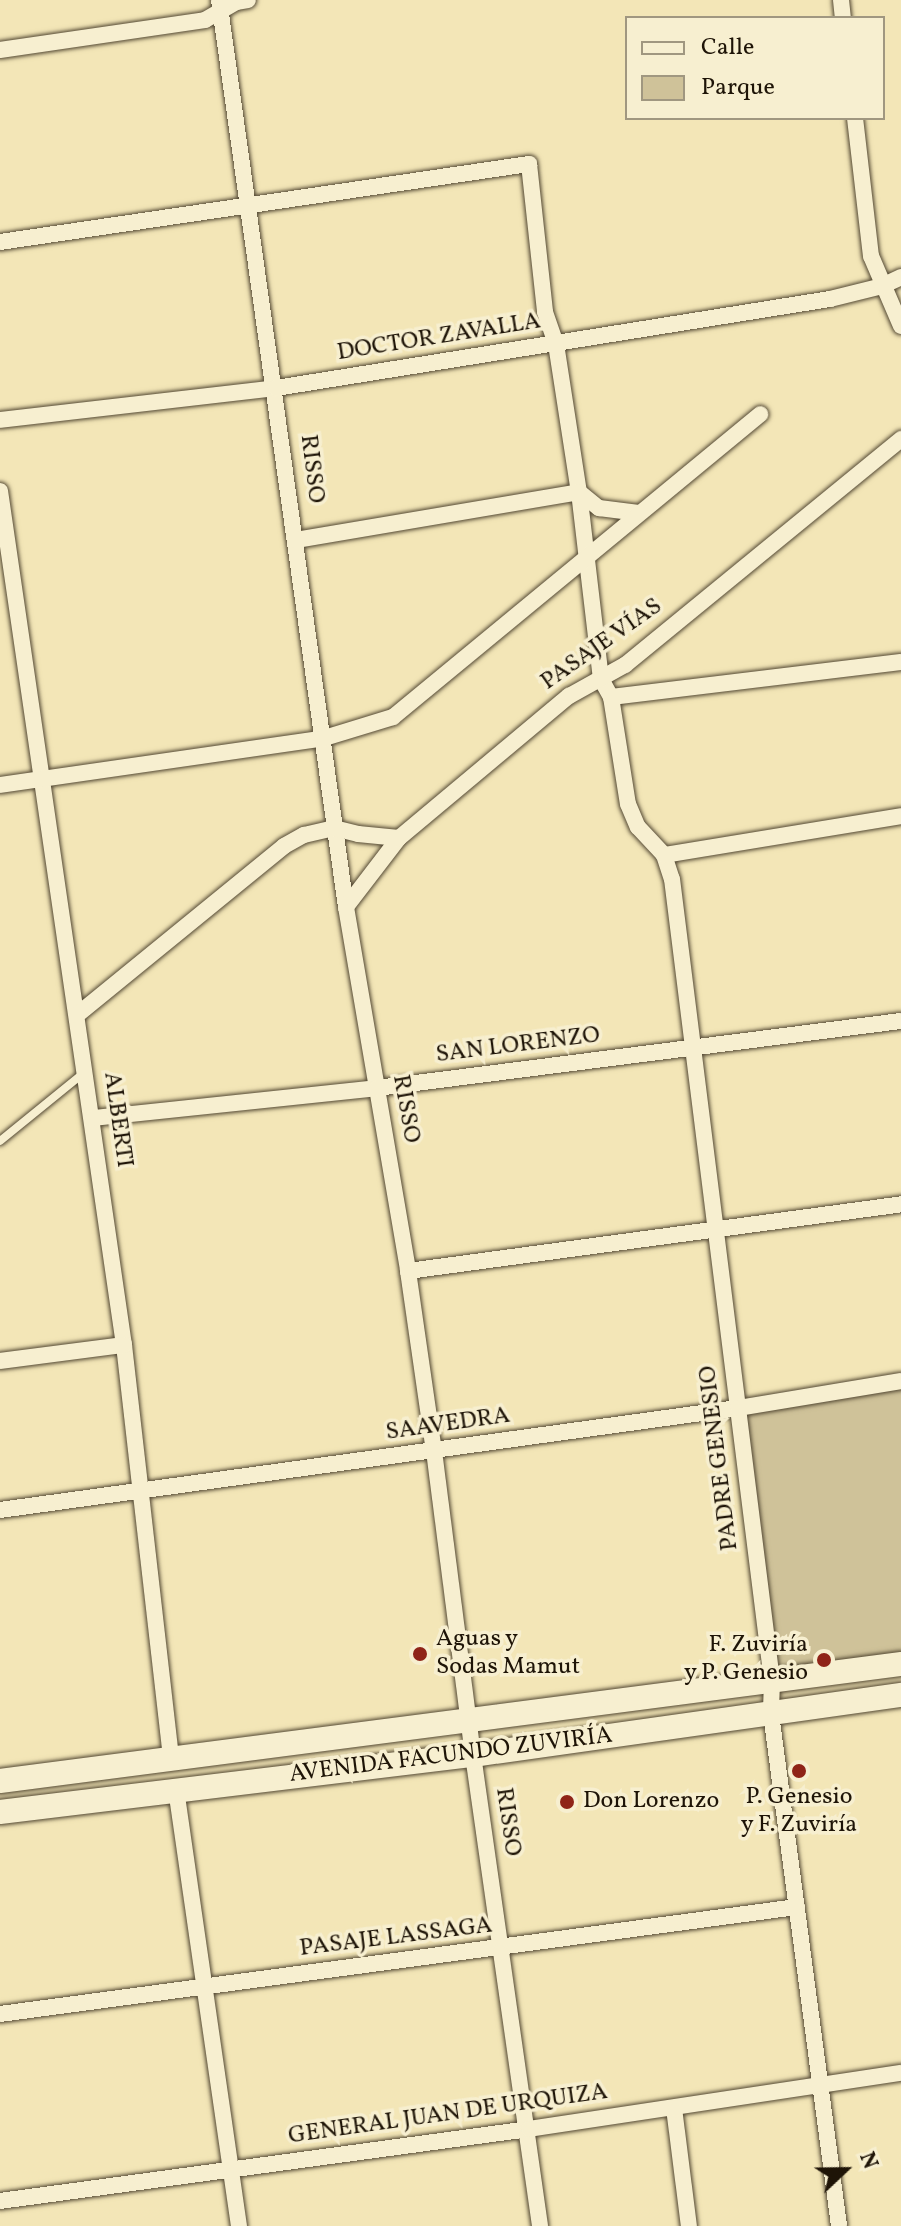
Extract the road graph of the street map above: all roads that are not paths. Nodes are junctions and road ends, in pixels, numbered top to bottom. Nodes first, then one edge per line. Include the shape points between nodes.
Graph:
1 (248, 0) edge
2 (220, 5) edge
3 (0, 50) edge
4 (855, 120) edge
5 (250, 207) junction
6 (0, 242) edge
7 (901, 277) edge
8 (882, 286) junction
9 (901, 326) edge
10 (556, 344) junction
11 (276, 388) junction
12 (760, 414) dead end
13 (0, 420) edge
14 (900, 445) edge
15 (0, 491) edge
16 (579, 492) junction
17 (639, 513) junction
18 (296, 540) junction
19 (588, 555) junction
20 (901, 662) edge
21 (601, 679) junction
22 (611, 697) junction
23 (321, 739) junction
24 (40, 779) junction
25 (0, 785) edge
26 (901, 816) edge
27 (334, 828) junction
28 (399, 838) junction
29 (664, 855) junction
30 (346, 907) junction
31 (77, 1015) junction
32 (901, 1021) edge
33 (694, 1049) junction
34 (86, 1071) junction
35 (377, 1088) junction
36 (93, 1118) junction
37 (0, 1141) edge
38 (901, 1204) edge
39 (717, 1229) junction
40 (408, 1271) junction
41 (124, 1345) junction
42 (0, 1361) edge
43 (901, 1381) edge
44 (738, 1408) junction
45 (434, 1451) junction
46 (142, 1492) junction
47 (0, 1510) edge
48 (901, 1664) edge
49 (772, 1681) junction
50 (901, 1695) edge
51 (771, 1714) junction
52 (470, 1722) junction
53 (473, 1755) junction
54 (171, 1759) junction
55 (0, 1781) edge
56 (176, 1789) junction
57 (0, 1812) edge
58 (797, 1907) junction
59 (500, 1949) junction
60 (207, 1985) junction
61 (0, 2014) edge
62 (901, 2073) edge
63 (820, 2084) junction
64 (674, 2108) junction
65 (529, 2129) junction
66 (231, 2167) junction
67 (0, 2201) edge
68 (239, 2226) edge
69 (540, 2226) edge
70 (689, 2226) edge
71 (839, 2226) edge

1 - 2 street
2 - 3 street via 205,20
2 - 5 street, RISSO
4 - 8 street via 871,256
5 - 6 street
5 - 10 street via 529,164 545,312
5 - 11 street, RISSO
7 - 8 street
8 - 9 street
8 - 10 street, DOCTOR ZAVALLA
10 - 11 street, DOCTOR ZAVALLA
10 - 16 street
11 - 13 street, DOCTOR ZAVALLA
11 - 18 street, RISSO
12 - 17 street
14 - 21 street, PASAJE VÍAS
15 - 24 street, ALBERTI
16 - 17 street via 599,508
16 - 18 street
16 - 19 street
17 - 19 street
18 - 23 street, RISSO
19 - 21 street
19 - 23 street via 393,717
20 - 22 street
21 - 22 street
21 - 28 street, PASAJE VÍAS via 569,696
22 - 29 street, PADRE GENESIO via 628,804 638,827
23 - 24 street
23 - 27 street, RISSO
24 - 25 street
24 - 31 street, ALBERTI
26 - 29 street
27 - 28 street
27 - 30 street, RISSO
27 - 31 street via 284,846
28 - 30 street, PASAJE VÍAS
29 - 33 street, PADRE GENESIO via 672,879
30 - 35 street, RISSO
31 - 34 street, ALBERTI
32 - 33 street, SAN LORENZO
33 - 35 street, SAN LORENZO
33 - 39 street, PADRE GENESIO
34 - 36 street, ALBERTI
34 - 37 lane
35 - 36 street, SAN LORENZO
35 - 40 street, RISSO
36 - 41 street, ALBERTI
38 - 39 street
39 - 40 street
39 - 44 street, PADRE GENESIO
40 - 45 street, RISSO
41 - 42 street
41 - 46 street, ALBERTI
43 - 44 street, SAAVEDRA
44 - 45 street, SAAVEDRA
44 - 49 street, PADRE GENESIO
45 - 46 street, SAAVEDRA
45 - 52 street, RISSO
46 - 47 street, SAAVEDRA
46 - 54 street, ALBERTI
48 - 49 main road, AVENIDA FACUNDO ZUVIRÍA
49 - 51 street, PADRE GENESIO
49 - 52 main road, AVENIDA FACUNDO ZUVIRÍA
50 - 51 main road, AVENIDA FACUNDO ZUVIRÍA
51 - 53 main road, AVENIDA FACUNDO ZUVIRÍA
51 - 58 street, PADRE GENESIO
52 - 53 street, RISSO
52 - 54 main road, AVENIDA FACUNDO ZUVIRÍA
53 - 56 main road, AVENIDA FACUNDO ZUVIRÍA
53 - 59 street, RISSO
54 - 55 main road, AVENIDA FACUNDO ZUVIRÍA
56 - 57 main road, AVENIDA FACUNDO ZUVIRÍA
56 - 60 street
58 - 59 street, PASAJE LASSAGA
58 - 63 street, PADRE GENESIO
59 - 60 street, PASAJE LASSAGA
59 - 65 street, RISSO
60 - 61 street, PASAJE LASSAGA
60 - 66 street
62 - 63 street, GENERAL JUAN DE URQUIZA
63 - 64 street, GENERAL JUAN DE URQUIZA
63 - 71 street, PADRE GENESIO
64 - 65 street, GENERAL JUAN DE URQUIZA
64 - 70 street
65 - 66 street, GENERAL JUAN DE URQUIZA
65 - 69 street, RISSO
66 - 67 street, GENERAL JUAN DE URQUIZA
66 - 68 street

